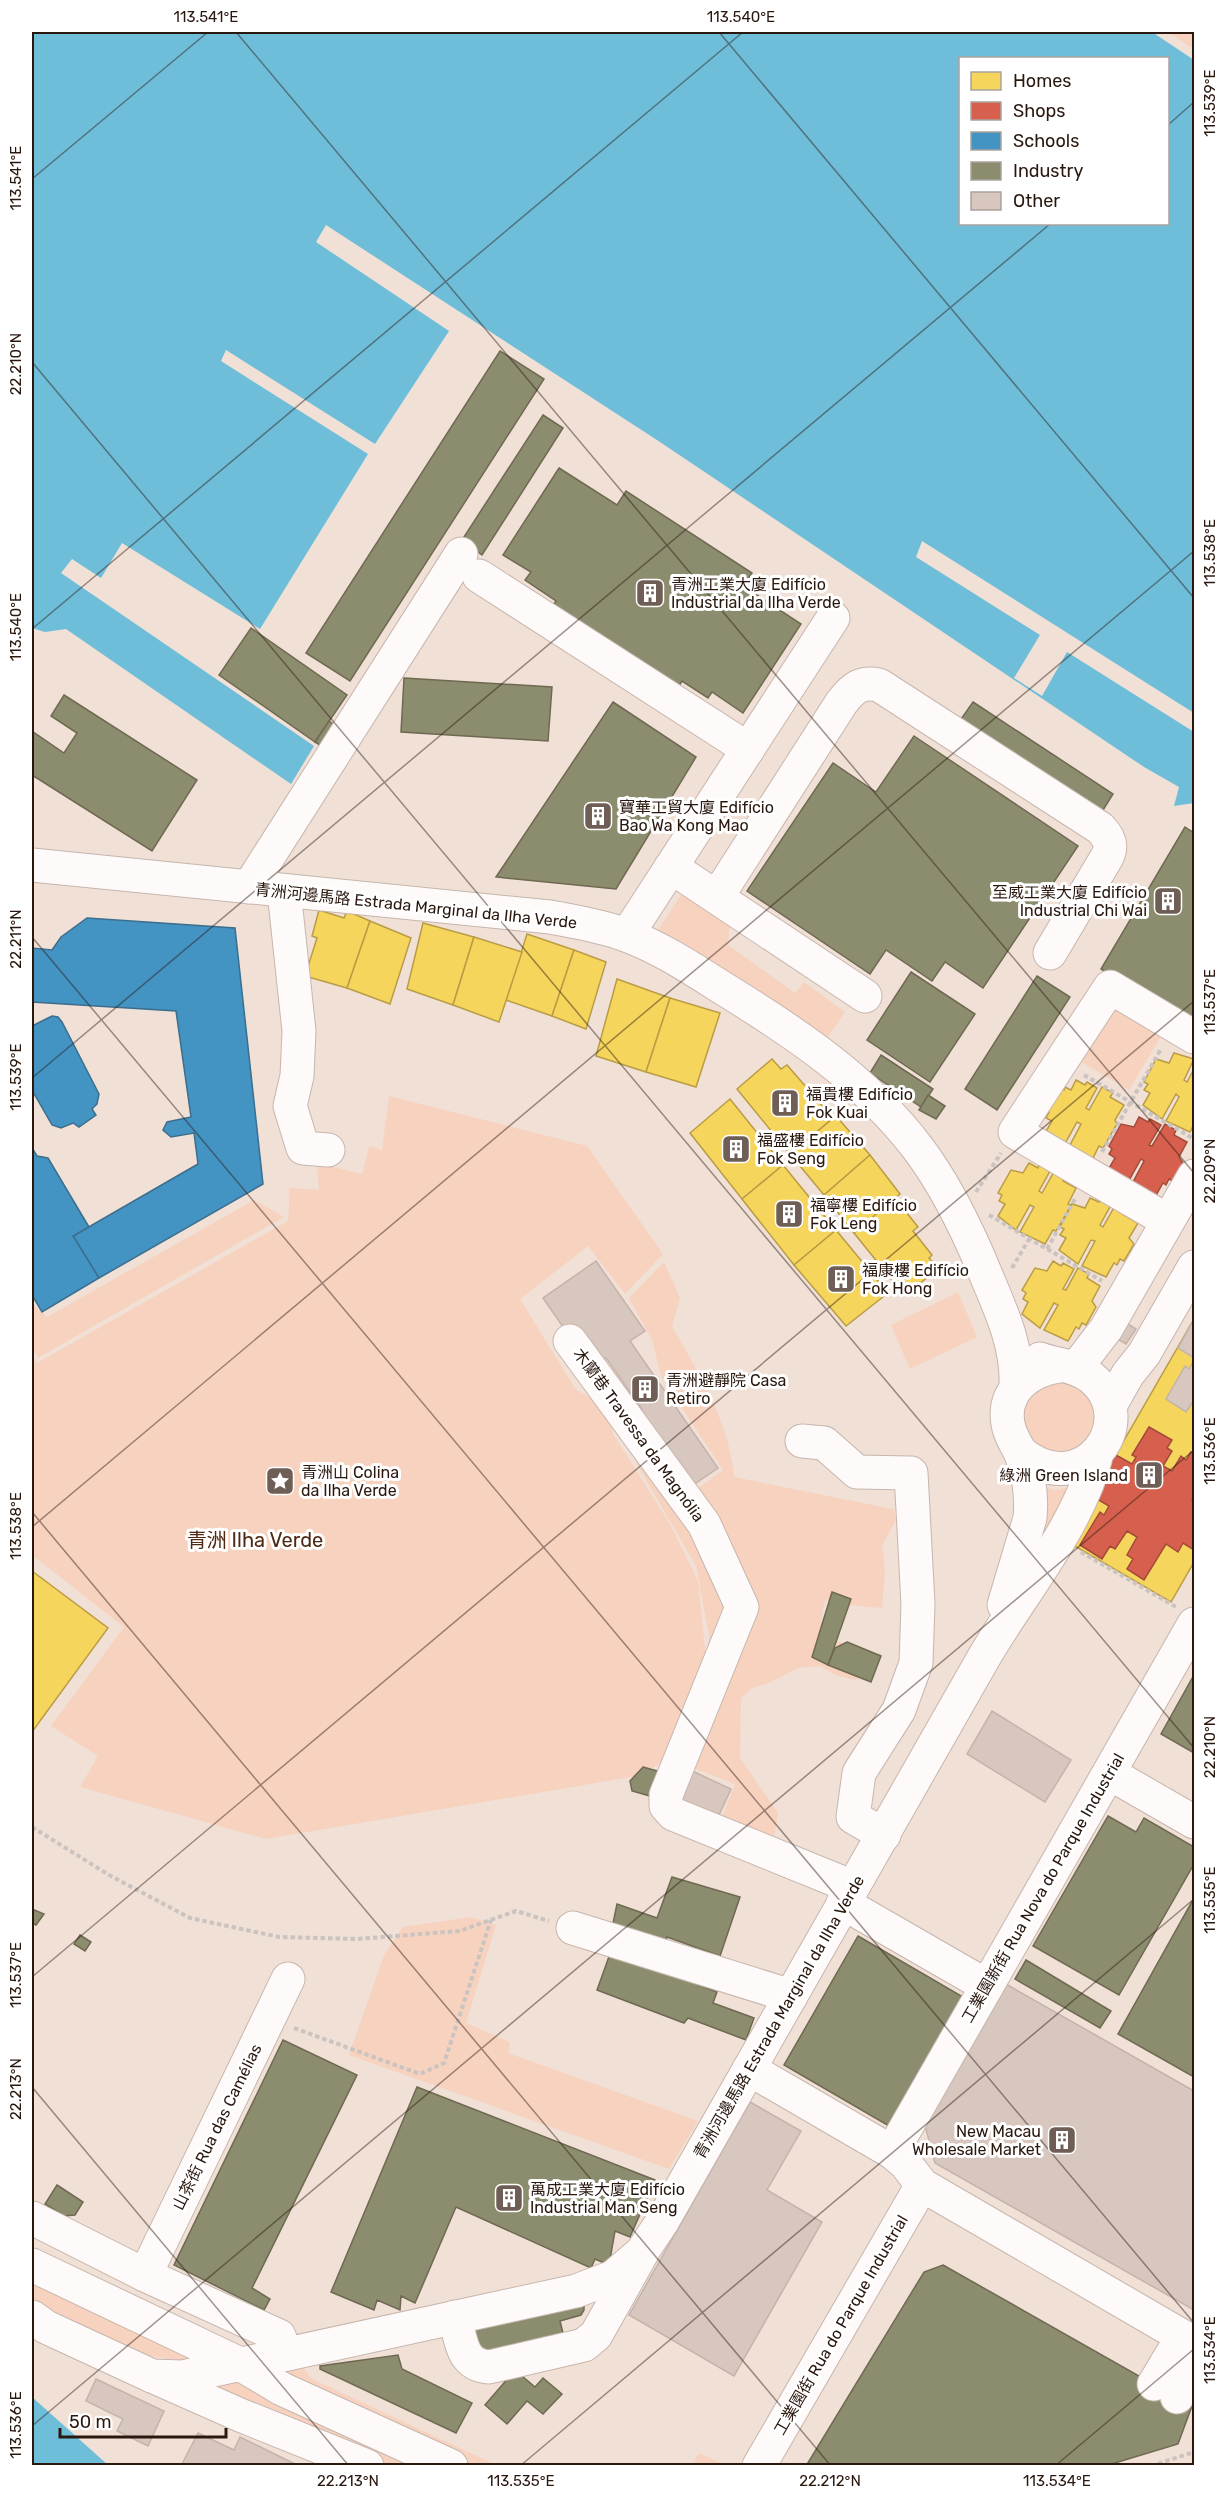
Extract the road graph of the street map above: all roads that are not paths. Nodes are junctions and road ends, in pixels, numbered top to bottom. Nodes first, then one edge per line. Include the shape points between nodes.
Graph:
1 (832, 618) dead end
2 (740, 761) junction
3 (671, 867) junction
4 (49, 873) edge
5 (249, 887) junction
6 (284, 891) junction
7 (717, 897) junction
8 (627, 935) junction
9 (1050, 953) dead end
10 (865, 996) dead end
11 (1185, 1031) edge
12 (328, 1150) dead end
13 (1194, 1176) edge
14 (1168, 1221) junction
15 (1194, 1267) edge
16 (1009, 1332) junction
17 (570, 1341) dead end
18 (1068, 1367) junction
19 (1016, 1388) junction
20 (1110, 1406) junction
21 (802, 1441) dead end
22 (1020, 1452) junction
23 (1097, 1454) junction
24 (1190, 1618) edge
25 (992, 1644) junction
26 (1109, 1773) junction
27 (1194, 1822) edge
28 (884, 1835) junction
29 (848, 1895) junction
30 (573, 1928) road end
31 (288, 1979) dead end
32 (987, 1986) junction
33 (791, 1995) junction
34 (748, 2069) junction
35 (892, 2152) junction
36 (922, 2185) junction
37 (32, 2218) edge
38 (642, 2252) junction
39 (32, 2265) edge
40 (146, 2275) junction
41 (32, 2317) edge
42 (455, 2317) junction
43 (1184, 2345) edge
44 (286, 2354) junction
45 (240, 2364) junction
46 (152, 2376) junction
47 (1166, 2391) dead end
48 (367, 2466) edge
49 (451, 2466) edge
50 (759, 2466) edge

1 - 2 street
2 - 3 street
2 - 5 street via 470,565
3 - 7 street
3 - 8 street
4 - 5 street, 青洲河邊馬路 Estrada Marginal da Ilha Verde
5 - 6 street, 青洲河邊馬路 Estrada Marginal da Ilha Verde
6 - 8 street, 青洲河邊馬路 Estrada Marginal da Ilha Verde via 550,918
6 - 12 street via 299,1031 297,1076 290,1106 303,1148
7 - 9 street via 850,691 861,684 879,684 1107,834 1107,857
7 - 10 street
8 - 16 street, 青洲河邊馬路 Estrada Marginal da Ilha Verde via 682,962 846,1066 940,1171 964,1211
11 - 14 street via 1110,987 1015,1132
13 - 14 street
14 - 18 street via 1106,1329
15 - 20 street
16 - 18 street, 青洲河邊馬路 Estrada Marginal da Ilha Verde via 1038,1359
16 - 19 street, 青洲河邊馬路 Estrada Marginal da Ilha Verde via 1015,1353
17 - 29 street, 木蘭巷 Travessa da Magnólia via 704,1524 742,1607 666,1795 666,1806 673,1814
18 - 19 street via 1043,1368
18 - 20 street, 青洲河邊馬路 Estrada Marginal da Ilha Verde via 1097,1383
19 - 22 street, 青洲河邊馬路 Estrada Marginal da Ilha Verde via 1007,1421
20 - 23 street, 青洲河邊馬路 Estrada Marginal da Ilha Verde via 1111,1423
21 - 28 street via 824,1443 857,1472 911,1473 918,1604 916,1663 899,1710 859,1773 853,1817
22 - 23 street via 1033,1463 1050,1469 1083,1464
22 - 25 street, 青洲河邊馬路 Estrada Marginal da Ilha Verde via 1030,1495 1030,1518
23 - 25 street, 青洲河邊馬路 Estrada Marginal da Ilha Verde via 1075,1513
24 - 26 street, 工業園新街 Rua Nova do Parque Industrial
25 - 28 street, 青洲河邊馬路 Estrada Marginal da Ilha Verde
26 - 27 street
26 - 32 street, 工業園新街 Rua Nova do Parque Industrial
28 - 29 street, 青洲河邊馬路 Estrada Marginal da Ilha Verde
29 - 32 street
29 - 33 street, 青洲河邊馬路 Estrada Marginal da Ilha Verde
30 - 33 street
31 - 40 street, 山茶街 Rua das Camélias
32 - 35 street, 工業園新街 Rua Nova do Parque Industrial
33 - 34 street, 青洲河邊馬路 Estrada Marginal da Ilha Verde
34 - 35 street
34 - 38 street, 青洲河邊馬路 Estrada Marginal da Ilha Verde
35 - 36 street
36 - 43 street
36 - 50 street, 工業園街 Rua do Parque Industrial
37 - 40 street
38 - 42 street, 青洲河邊馬路 Estrada Marginal da Ilha Verde via 613,2277 576,2291
38 - 42 street via 596,2335 584,2345 481,2366 463,2351
39 - 45 street
40 - 44 street via 279,2336
41 - 46 street, 青洲河邊馬路 Estrada Marginal da Ilha Verde
42 - 44 street, 青洲河邊馬路 Estrada Marginal da Ilha Verde
43 - 47 street
44 - 45 street, 青洲河邊馬路 Estrada Marginal da Ilha Verde
45 - 46 street, 青洲河邊馬路 Estrada Marginal da Ilha Verde via 182,2377
45 - 49 street via 282,2389
46 - 48 street

